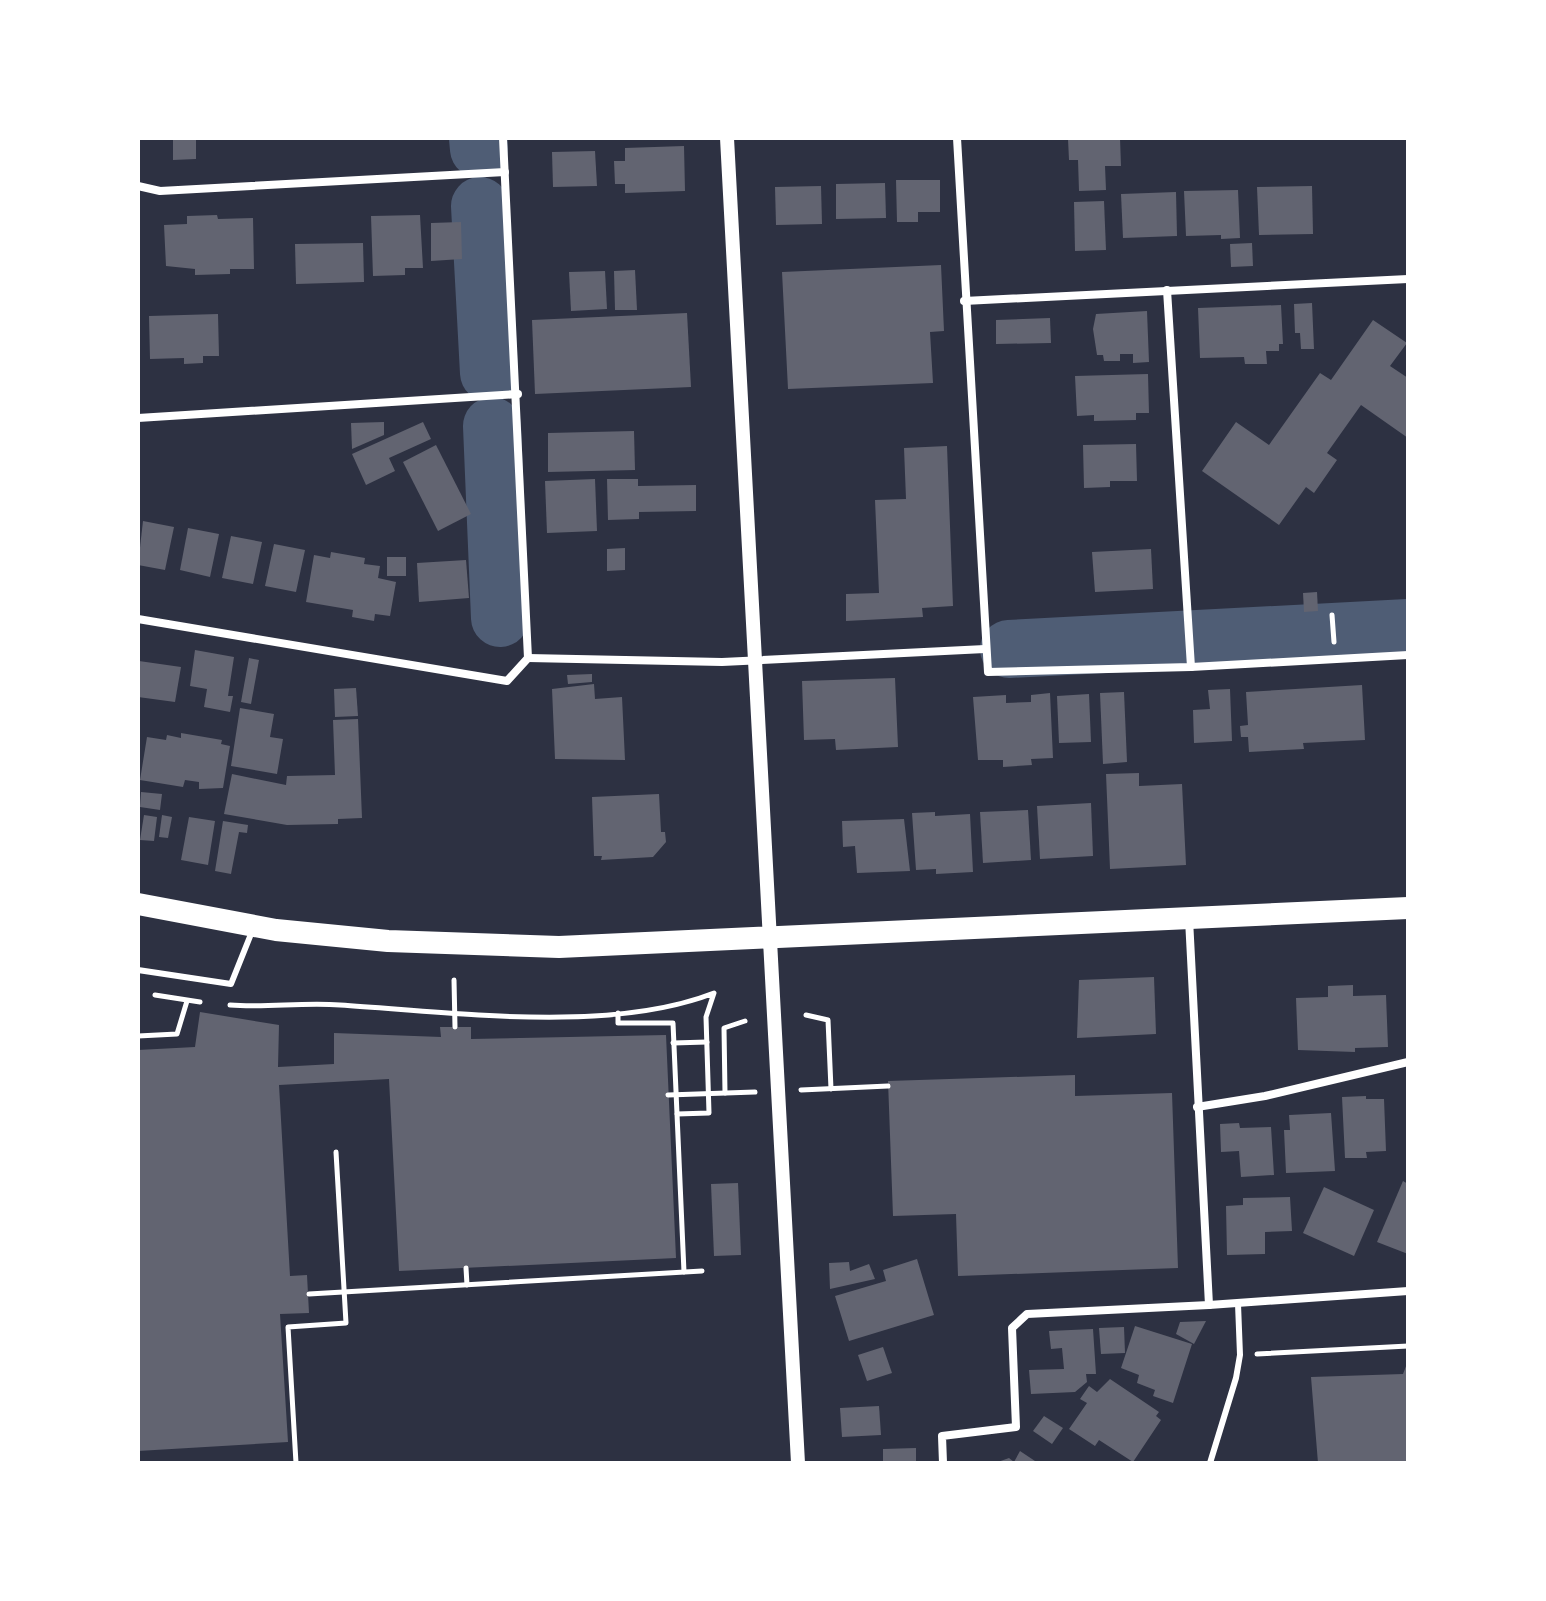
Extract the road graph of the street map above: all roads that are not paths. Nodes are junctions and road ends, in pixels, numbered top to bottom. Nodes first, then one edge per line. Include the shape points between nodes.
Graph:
1 (503, 138) edge
2 (727, 138) edge
3 (957, 138) edge
4 (505, 172) junction
5 (138, 186) edge
6 (1408, 279) edge
7 (1167, 290) junction
8 (964, 301) junction
9 (518, 394) junction
10 (138, 418) edge
11 (138, 619) edge
12 (985, 649) junction
13 (1408, 655) edge
14 (528, 658) junction
15 (754, 659) junction
16 (1191, 667) junction
17 (138, 904) edge
18 (1408, 908) edge
19 (1189, 918) junction
20 (254, 926) junction
21 (771, 939) junction
22 (138, 970) edge
23 (1408, 1062) edge
24 (1197, 1107) junction
25 (1408, 1291) edge
26 (1238, 1304) junction
27 (1209, 1305) junction
28 (798, 1463) edge
29 (943, 1463) edge
30 (1210, 1463) edge

1 - 4 street
2 - 15 street
3 - 8 street
4 - 5 street via 160,191
4 - 9 street
6 - 7 street
7 - 8 street
7 - 16 street
8 - 12 street
9 - 10 street
9 - 14 street
11 - 14 street via 507,681
12 - 15 street
12 - 16 street via 988,672
13 - 16 street
14 - 15 street
15 - 21 street
17 - 20 highway
18 - 19 highway
19 - 21 highway
19 - 24 street
20 - 21 highway via 388,941 559,947
20 - 22 lane via 231,984
21 - 28 street
23 - 24 street
24 - 27 street
25 - 26 street
26 - 27 street
26 - 30 lane via 1240,1355
27 - 29 street via 1027,1314 1016,1320 1016,1427 942,1436

